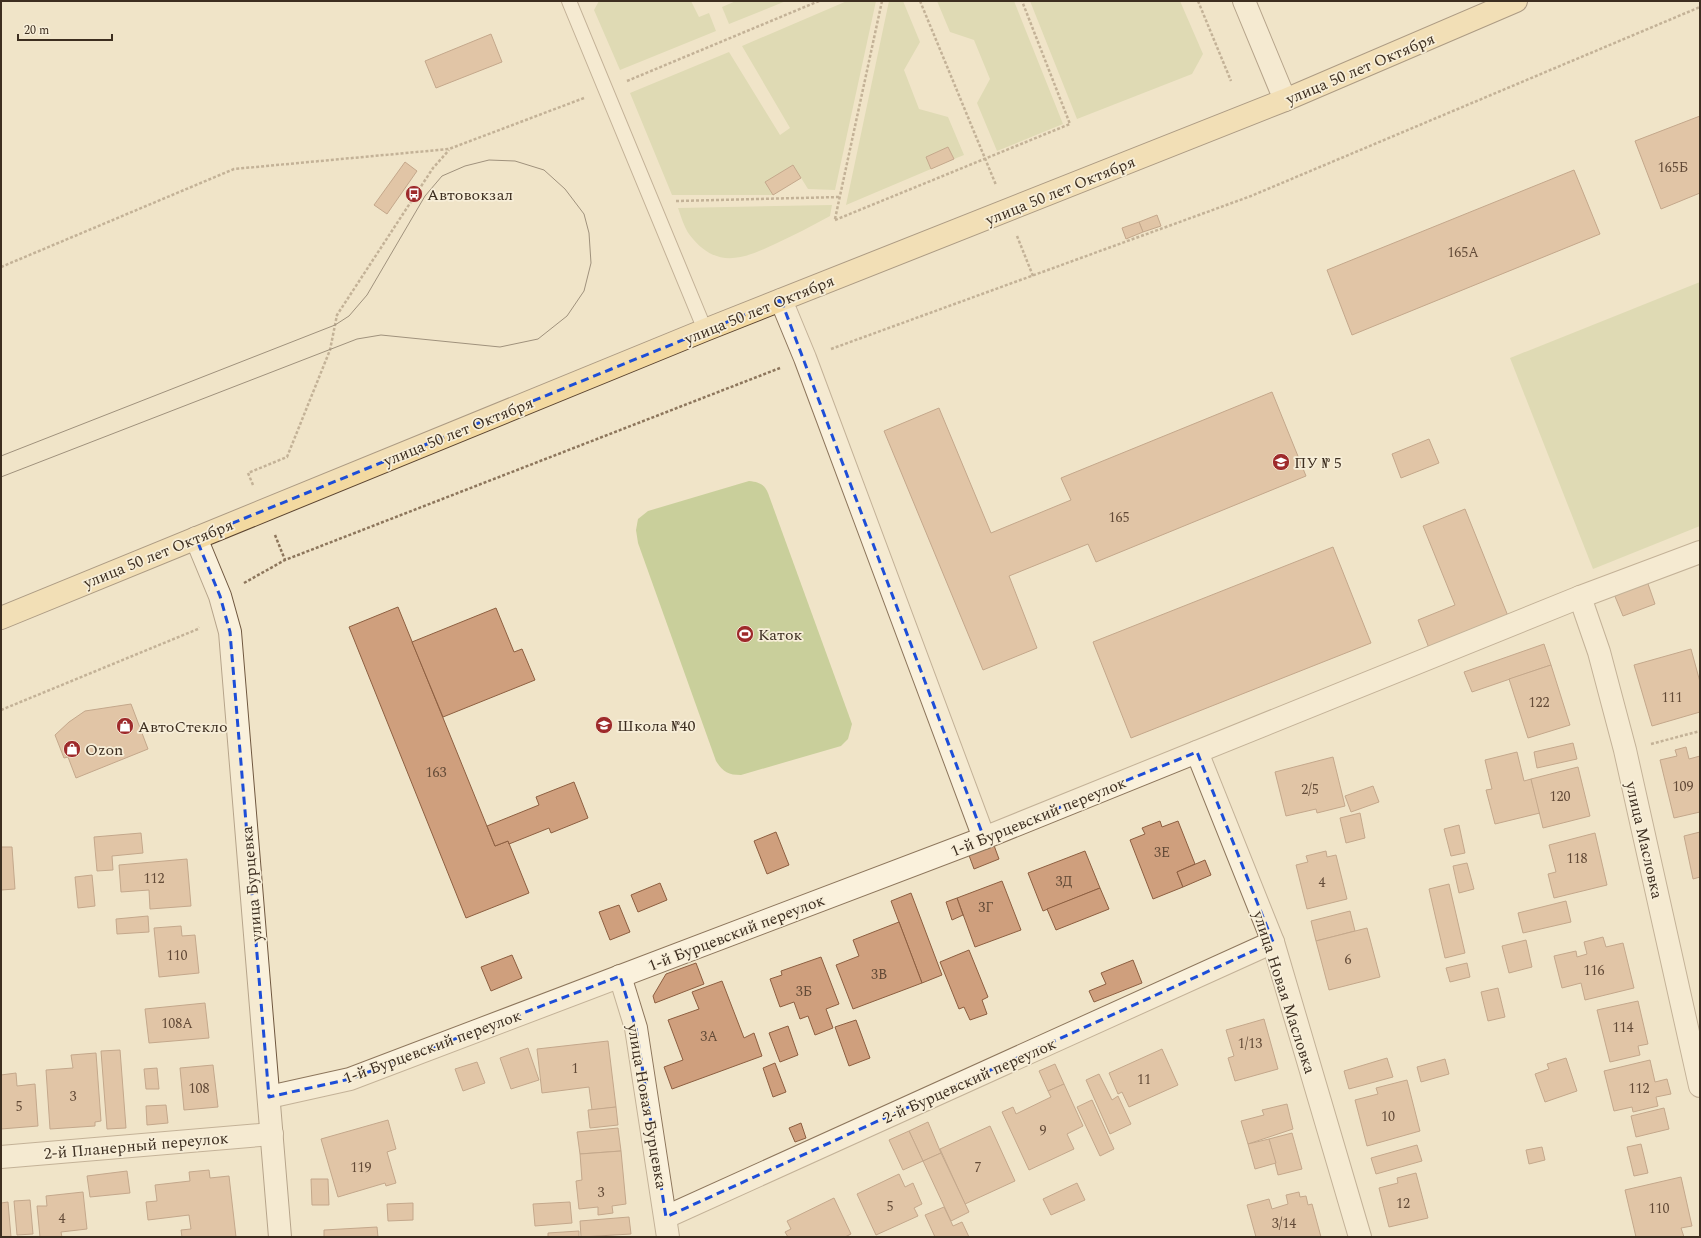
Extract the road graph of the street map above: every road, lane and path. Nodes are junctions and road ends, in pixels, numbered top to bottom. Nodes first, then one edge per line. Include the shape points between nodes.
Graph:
1 (569, 1) edge
2 (819, 1) edge
3 (882, 1) edge
4 (920, 1) edge
5 (1022, 1) edge
6 (1198, 1) edge
7 (1244, 1) edge
8 (1516, 1) edge
9 (1700, 7) edge
10 (1231, 82) dead end
11 (604, 90) junction
12 (1285, 100) junction
13 (449, 149) junction
14 (985, 158) junction
15 (840, 197) junction
16 (651, 201) junction
17 (1007, 212) junction
18 (1, 268) edge
19 (1033, 276) junction
20 (781, 300) junction
21 (705, 330) junction
22 (805, 358) junction
23 (248, 473) dead end
24 (196, 538) junction
25 (1700, 552) edge
26 (220, 596) junction
27 (1580, 597) junction
28 (1, 618) edge
29 (1, 710) edge
30 (1700, 731) edge
31 (1625, 750) junction
32 (1196, 752) junction
33 (984, 838) junction
34 (1273, 942) junction
35 (620, 976) junction
36 (1700, 1086) edge
37 (269, 1097) junction
38 (272, 1134) junction
39 (1, 1157) edge
40 (667, 1227) edge
41 (280, 1237) edge
42 (1360, 1237) edge

1 - 11 lane
2 - 11 path
3 - 15 path
4 - 14 path
5 - 14 path via 1070,124
6 - 10 path
7 - 12 street
8 - 12 main road, улица 50 лет Октября
9 - 19 path via 1251,196
11 - 13 path
11 - 16 lane
12 - 17 main road, улица 50 лет Октября
13 - 18 path via 234,169
13 - 23 path via 433,168 337,315 330,350 287,457
14 - 15 path via 835,220
14 - 17 path
15 - 16 path
16 - 21 lane
17 - 19 path
17 - 20 main road, улица 50 лет Октября
19 - 22 path
20 - 21 main road, улица 50 лет Октября
20 - 22 street
21 - 24 main road, улица 50 лет Октября
22 - 26 path via 285,560
22 - 33 street
24 - 26 street, улица Бурцевка
24 - 28 main road, улица 50 лет Октября
25 - 27 street, 1-й Бурцевский переулок
26 - 29 path via 198,629
26 - 37 street, улица Бурцевка via 230,632
27 - 31 street, улица Масловка
27 - 32 street, 1-й Бурцевский переулок
30 - 31 path
31 - 36 street, улица Масловка
32 - 33 street, 1-й Бурцевский переулок
32 - 34 street, улица Новая Масловка
33 - 35 street, 1-й Бурцевский переулок
34 - 40 street, 2-й Бурцевский переулок
34 - 42 street, улица Новая Масловка
35 - 37 street, 1-й Бурцевский переулок via 350,1079
35 - 40 street, улица Новая Бурцевка via 636,1028
37 - 38 street, улица Бурцевка
38 - 39 street, 2-й Планерный переулок
38 - 41 street, улица Бурцевка

